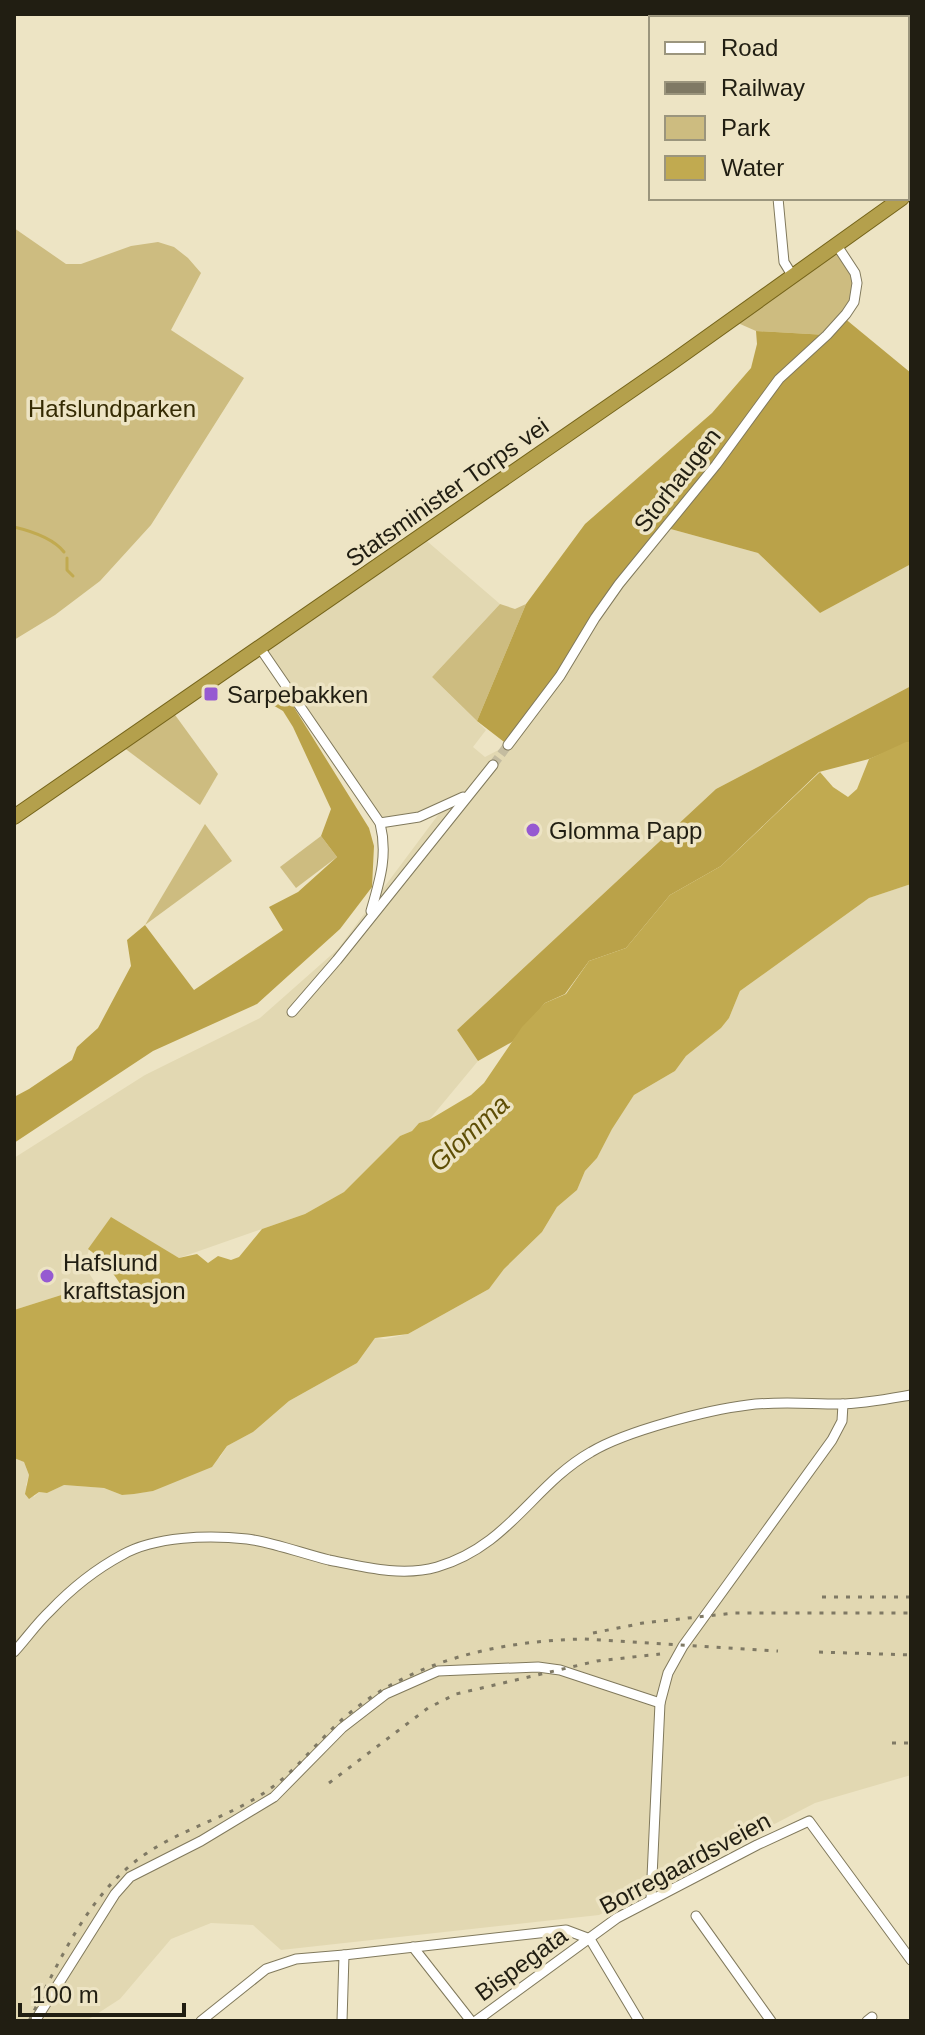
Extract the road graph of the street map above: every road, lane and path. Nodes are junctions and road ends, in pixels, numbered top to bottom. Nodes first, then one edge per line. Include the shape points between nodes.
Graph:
1 (778, 200) edge
2 (899, 200) edge
3 (836, 244) junction
4 (792, 275) junction
5 (260, 648) junction
6 (508, 745) tunnel mouth
7 (493, 765) tunnel mouth
8 (468, 795) junction
9 (14, 817) edge
10 (380, 823) junction
11 (369, 918) junction
12 (292, 1012) dead end
13 (911, 1395) edge
14 (843, 1404) junction
15 (14, 1652) edge
16 (660, 1703) junction
17 (651, 1899) junction
18 (696, 1916) dead end
19 (590, 1939) junction
20 (413, 1947) junction
21 (344, 1955) junction
22 (911, 1960) edge
23 (35, 2021) edge
24 (201, 2021) edge
25 (342, 2021) edge
26 (474, 2021) edge
27 (639, 2021) edge
28 (771, 2021) edge

1 - 4 street via 784,262
2 - 3 highway, Statsminister Torps vei
3 - 4 highway, Statsminister Torps vei
3 - 6 street, Storhaugen via 855,273 854,302 779,379 619,584
4 - 5 highway, Statsminister Torps vei
5 - 9 highway, Statsminister Torps vei
5 - 10 street
7 - 8 street
8 - 10 street via 419,817
8 - 11 street
10 - 11 street via 384,864
11 - 12 street
13 - 14 street
14 - 15 street via 748,1405 611,1443 562,1474 504,1531 437,1567 409,1572 366,1568 249,1539 144,1546 88,1578
14 - 16 street via 842,1421 832,1440 678,1654
16 - 17 street
16 - 23 street via 538,1667 438,1671 386,1694 342,1728 274,1797 130,1877
17 - 19 street, Borregaardsveien
17 - 22 street, Borregaardsveien via 809,1821
18 - 28 street
19 - 20 street, Borregaardsveien via 566,1930
19 - 26 street, Bispegata
19 - 27 street
20 - 21 street, Borregaardsveien
20 - 26 street
21 - 24 street, Borregaardsveien via 275,1964
21 - 25 street

